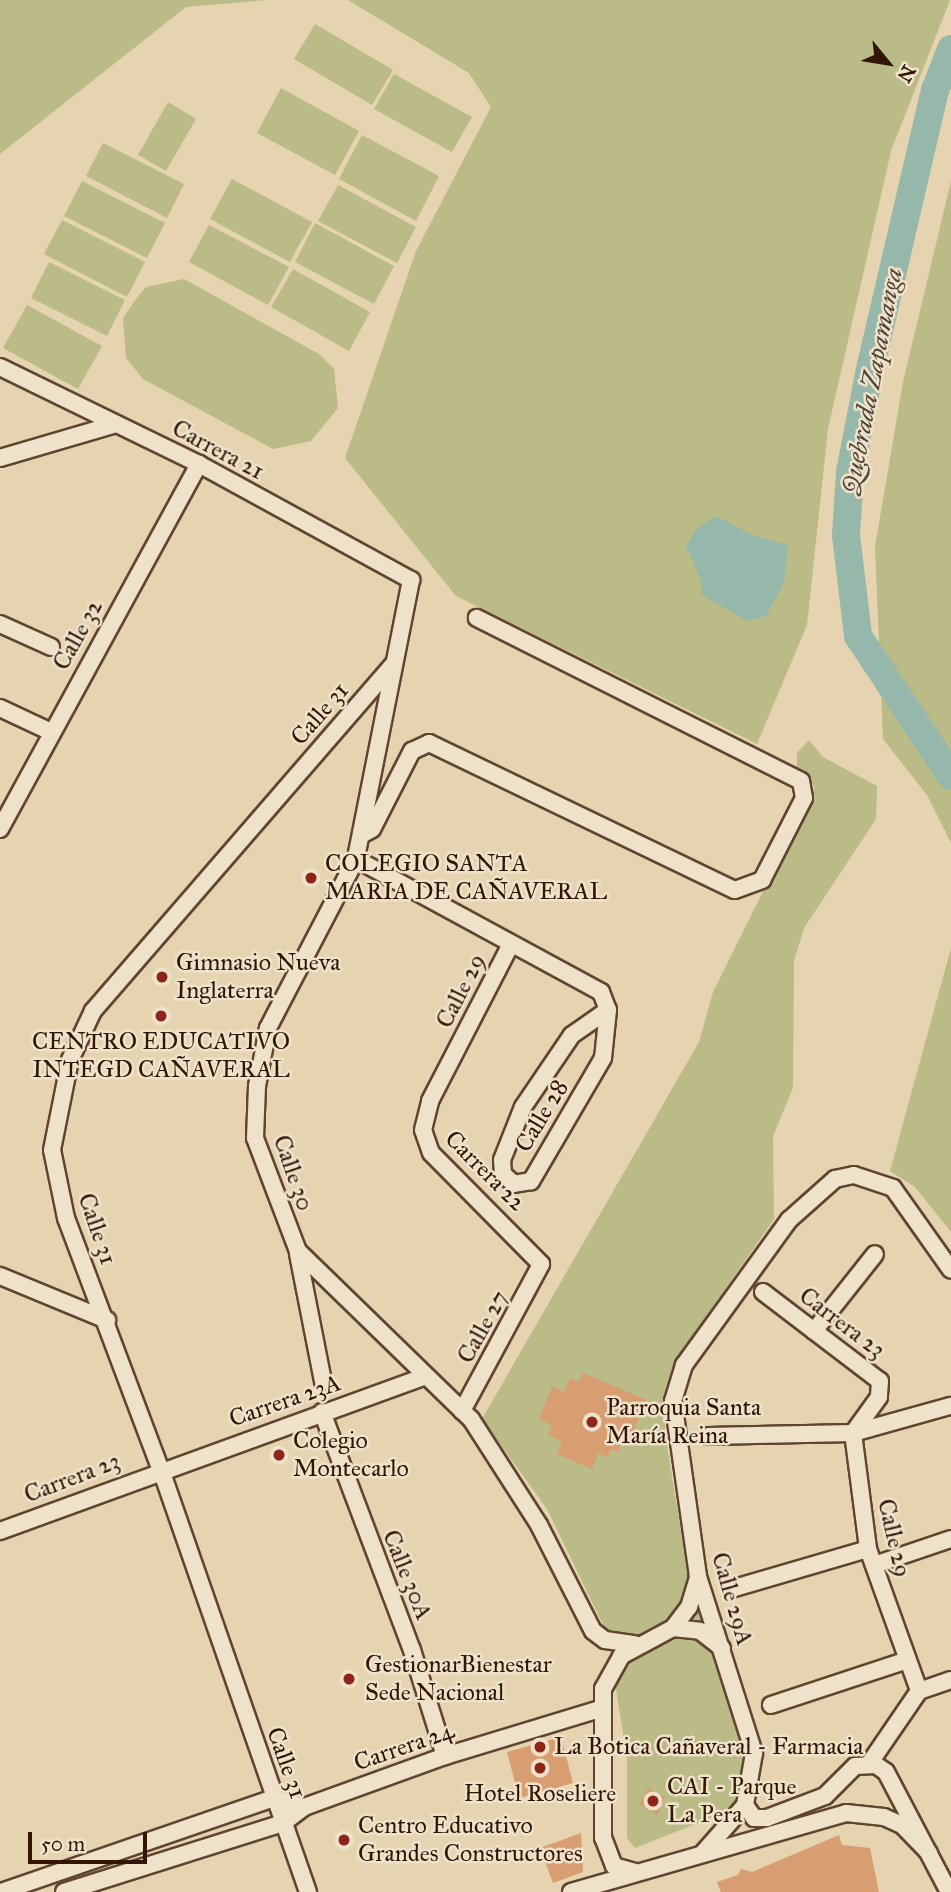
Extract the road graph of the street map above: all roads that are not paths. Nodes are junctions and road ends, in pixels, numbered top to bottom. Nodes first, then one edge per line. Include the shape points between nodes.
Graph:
1 (0, 367) edge
2 (116, 424) junction
3 (0, 458) edge
4 (199, 464) junction
5 (411, 580) joint
6 (477, 618) dead end
7 (0, 624) edge
8 (51, 647) dead end
9 (395, 663) junction
10 (0, 708) edge
11 (51, 732) junction
12 (2, 819) edge
13 (363, 834) junction
14 (356, 859) junction
15 (510, 946) junction
16 (608, 1010) junction
17 (430, 1101) joint
18 (298, 1251) junction
19 (875, 1254) dead end
20 (541, 1264) joint
21 (951, 1270) edge
22 (0, 1276) edge
23 (763, 1292) dead end
24 (107, 1320) junction
25 (814, 1331) junction
26 (425, 1376) junction
27 (323, 1382) dead end
28 (950, 1406) edge
29 (462, 1411) junction
30 (321, 1412) junction
31 (853, 1433) junction
32 (708, 1436) dead end
33 (160, 1468) junction
34 (0, 1531) edge
35 (951, 1539) edge
36 (868, 1549) junction
37 (874, 1565) junction
38 (698, 1576) junction
39 (731, 1589) dead end
40 (673, 1628) junction
41 (635, 1644) junction
42 (722, 1648) junction
43 (905, 1661) junction
44 (951, 1681) edge
45 (919, 1691) junction
46 (771, 1705) dead end
47 (600, 1709) junction
48 (445, 1756) junction
49 (869, 1764) junction
50 (274, 1798) junction
51 (745, 1805) junction
52 (304, 1807) junction
53 (283, 1823) junction
54 (929, 1853) junction
55 (702, 1854) junction
56 (635, 1872) junction
57 (579, 1891) edge
58 (1, 1892) edge
59 (64, 1892) edge
60 (308, 1892) edge
61 (624, 1892) edge
62 (949, 1892) edge

1 - 2 street, Carrera 21
2 - 3 street
2 - 4 street, Carrera 21
4 - 5 street, Carrera 21
4 - 11 street, Calle 32
5 - 9 street, Calle 30
6 - 13 street via 801,781 804,798 762,880 735,890 429,743 412,751 372,829
7 - 8 street
9 - 13 street, Calle 30
9 - 24 street, Calle 31 via 93,1011 77,1040 52,1150 66,1218
10 - 11 street
11 - 12 street, Calle 32
13 - 14 street, Calle 30
14 - 15 street, Calle 29
14 - 18 street, Calle 30 via 268,1028 257,1086 255,1138
15 - 16 street via 601,992
15 - 17 street, Calle 29
16 - 16 street, Calle 28 via 572,1035 523,1107 502,1160 503,1174 514,1184 531,1181 603,1058
17 - 20 street, Carrera 22 via 423,1130 431,1153
18 - 26 street, Calle 30
18 - 27 street
19 - 25 street
20 - 29 street, Calle 27
21 - 38 street, Calle 29A via 893,1188 854,1175 817,1190 789,1220 698,1341 684,1365 673,1402
22 - 24 street
23 - 25 street, Carrera 23
24 - 33 street, Calle 31
25 - 31 street, Carrera 23 via 880,1381 879,1397
26 - 29 street, Calle 30
26 - 30 street, Carrera 23A
28 - 31 street
29 - 41 street, Calle 30 via 539,1525 585,1618 605,1640
30 - 33 street, Carrera 23A
30 - 48 street, Calle 30A via 412,1650
31 - 32 street
31 - 36 street, Calle 29
33 - 34 street, Carrera 23
33 - 50 street, Calle 31
35 - 37 street
36 - 37 street, Calle 29
36 - 39 street
37 - 43 street, Calle 29
38 - 40 street via 689,1607
38 - 42 street, Calle 29A
40 - 41 street
40 - 42 street via 700,1631
41 - 47 street via 610,1672
42 - 51 street, Calle 29A via 754,1753
43 - 45 street, Calle 29
43 - 46 street
44 - 45 street
45 - 49 street
47 - 48 street, Carrera 24
47 - 56 street via 603,1838 614,1866
48 - 52 street, Carrera 24
49 - 51 street via 847,1771 825,1796 767,1818 754,1818
49 - 54 street via 886,1772
50 - 52 street
50 - 53 street, Calle 31
50 - 58 street
51 - 55 street
52 - 53 street, Carrera 24
53 - 59 street, Carrera 24
53 - 60 street, Calle 31
54 - 55 street via 902,1825 865,1813
54 - 62 street
55 - 56 street
56 - 57 street
56 - 61 street

